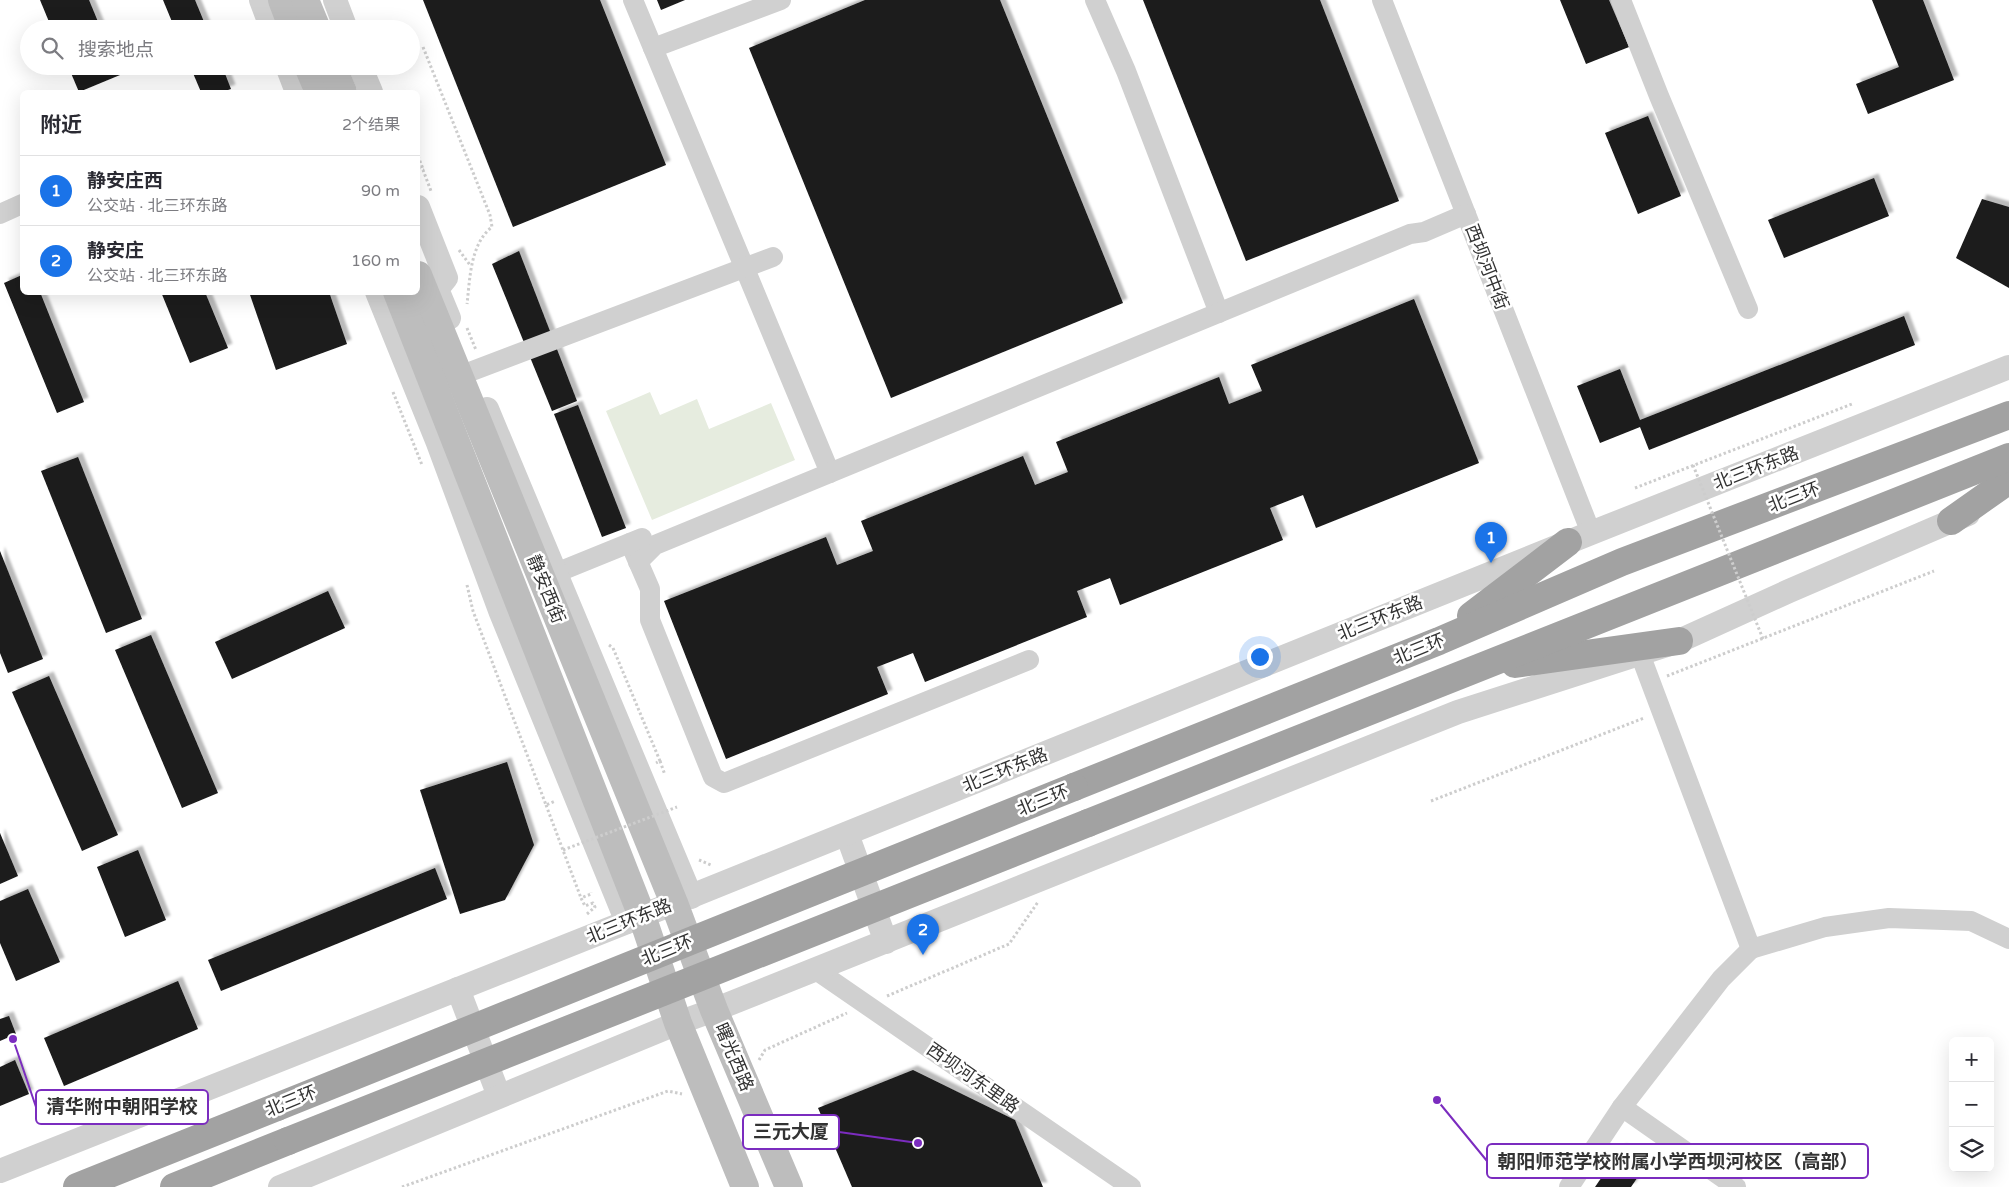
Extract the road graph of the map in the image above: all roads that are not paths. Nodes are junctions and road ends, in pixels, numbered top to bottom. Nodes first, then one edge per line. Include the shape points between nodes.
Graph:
1 (261, 0) edge
2 (282, 0) edge
3 (305, 0) edge
4 (335, 0) edge
5 (633, 0) edge
6 (782, 0) edge
7 (1095, 0) edge
8 (1382, 0) edge
9 (1621, 0) edge
10 (269, 20) edge
11 (290, 20) edge
12 (313, 20) edge
13 (343, 20) edge
14 (653, 48) junction
15 (298, 75) edge
16 (364, 75) edge
17 (309, 84) edge
18 (334, 90) edge
19 (370, 90) edge
20 (20, 205) edge
21 (420, 212) edge
22 (0, 214) edge
23 (1466, 214) junction
24 (773, 257) dead end
25 (745, 268) junction
26 (420, 279) edge
27 (378, 295) edge
28 (398, 295) edge
29 (1748, 309) dead end
30 (1219, 313) junction
31 (2009, 367) edge
32 (471, 371) junction
33 (2009, 415) edge
34 (2009, 457) edge
35 (830, 473) junction
36 (2009, 480) edge
37 (2009, 497) edge
38 (1951, 521) junction
39 (1579, 538) junction
40 (498, 551) junction
41 (638, 562) junction
42 (548, 576) junction
43 (501, 613) junction
44 (1439, 641) junction
45 (1679, 641) junction
46 (1640, 654) junction
47 (1029, 660) dead end
48 (1471, 670) junction
49 (847, 834) junction
50 (682, 900) junction
51 (634, 919) junction
52 (2009, 939) edge
53 (886, 942) junction
54 (1751, 949) junction
55 (816, 970) junction
56 (458, 989) junction
57 (714, 1010) junction
58 (678, 1023) junction
59 (499, 1096) junction
60 (1622, 1107) junction
61 (0, 1171) edge
62 (77, 1187) edge
63 (174, 1187) edge
64 (280, 1187) edge
65 (746, 1187) edge
66 (789, 1187) edge
67 (1131, 1187) edge
68 (1569, 1187) edge
69 (1736, 1187) edge

1 - 10 street
2 - 11 main road
3 - 12 main road
4 - 13 street
5 - 14 street
6 - 14 street
7 - 30 street via 1126,71
8 - 23 street, 西坝河中街
9 - 29 street
14 - 25 street
15 - 17 street
16 - 19 street
17 - 18 main road
20 - 22 street
21 - 32 street via 446,278 437,290
23 - 30 street
23 - 39 street, 西坝河中街
24 - 25 street
25 - 32 street
25 - 35 street
26 - 32 main road, 静安西街
27 - 43 street
28 - 40 main road, 静安西街
30 - 35 street
31 - 39 street, 北三环东路
32 - 42 main road, 静安西街
33 - 44 highway, 北三环 via 1622,562
34 - 48 highway, 北三环
35 - 41 street via 655,545
36 - 38 highway
37 - 38 street
38 - 45 street
39 - 44 highway
39 - 49 street, 北三环东路
40 - 43 street
40 - 51 main road, 静安西街
41 - 42 street via 636,540
41 - 47 street via 650,589 650,620 713,777 724,783
42 - 50 main road, 静安西街
43 - 51 street
44 - 62 highway, 北三环, bridge
45 - 46 street
45 - 48 highway
46 - 53 street via 1458,712
46 - 54 street
48 - 63 highway, 北三环, bridge
49 - 50 street, 北三环东路
49 - 53 street
50 - 51 street, 北三环东路
50 - 57 main road, 静安西街
51 - 56 street, 北三环东路
51 - 58 main road, 静安西街
52 - 54 street via 1971,921 1889,918 1825,927
53 - 55 street
54 - 60 street via 1721,978
55 - 57 street
55 - 67 street, 西坝河东里路
56 - 59 street
56 - 61 street, 北三环东路
57 - 58 street
57 - 66 main road, 曙光西路
58 - 59 street
58 - 65 main road
59 - 64 street
60 - 68 street
60 - 69 street

